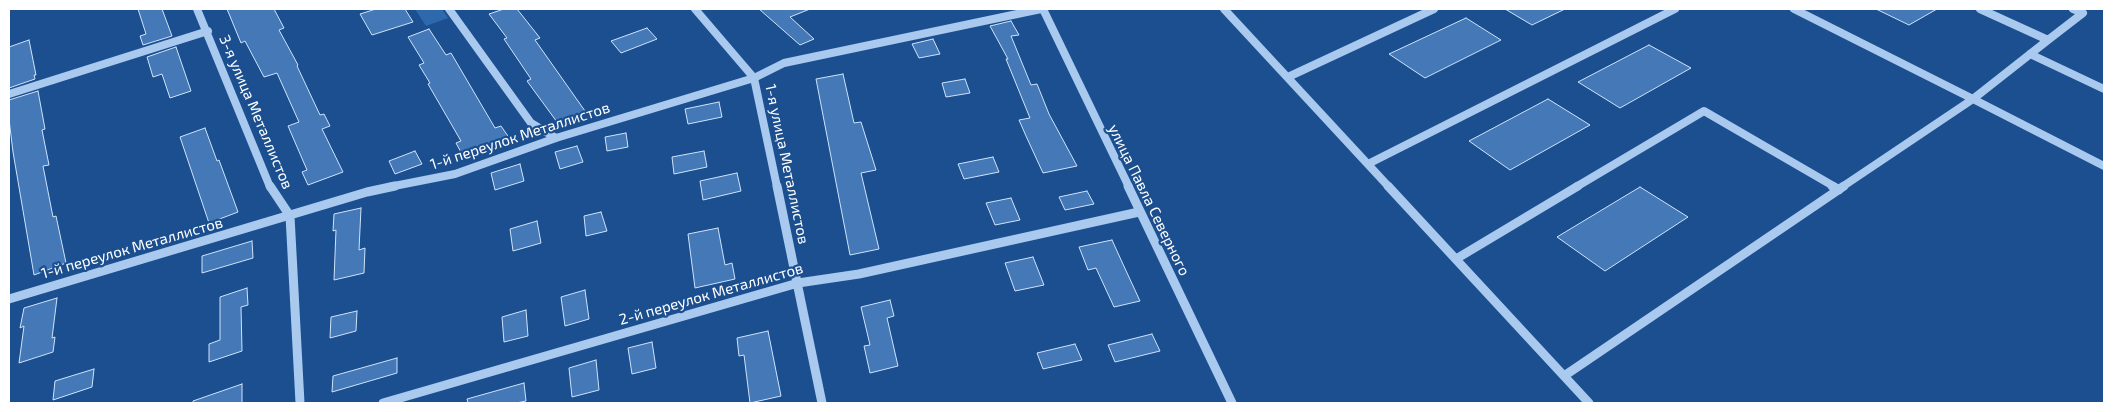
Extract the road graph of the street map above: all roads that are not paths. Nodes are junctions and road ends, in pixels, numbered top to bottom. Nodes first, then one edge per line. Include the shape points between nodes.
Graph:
1 (197, 9) edge
2 (449, 9) edge
3 (695, 9) edge
4 (1042, 9) edge
5 (1224, 9) edge
6 (1434, 9) edge
7 (1676, 9) edge
8 (1794, 9) edge
9 (1980, 9) edge
10 (2073, 9) edge
11 (208, 31) junction
12 (2048, 40) junction
13 (2030, 54) junction
14 (1288, 77) junction
15 (754, 78) junction
16 (2104, 89) edge
17 (9, 94) edge
18 (1973, 99) junction
19 (556, 138) junction
20 (1368, 164) junction
21 (2104, 166) edge
22 (1839, 190) junction
23 (1139, 212) junction
24 (290, 216) junction
25 (1456, 260) junction
26 (798, 283) junction
27 (9, 299) edge
28 (1564, 376) junction
29 (300, 403) edge
30 (384, 403) edge
31 (822, 403) edge
32 (1232, 403) edge
33 (1589, 403) edge

1 - 11 street, 3-я улица Металлистов
2 - 19 street via 531,123
3 - 15 street, 1-я улица Металлистов
4 - 15 street, 1-й переулок Металлистов via 784,63
4 - 23 street, улица Павла Северного
5 - 14 street
6 - 14 street
7 - 20 street
8 - 18 street
9 - 12 street
10 - 12 street via 2083,13
11 - 17 street
11 - 24 street, 3-я улица Металлистов via 272,192
12 - 13 street
13 - 16 street
13 - 18 street
14 - 20 street
15 - 19 street, 1-й переулок Металлистов
15 - 26 street, 1-я улица Металлистов
18 - 21 street
18 - 22 street
19 - 24 street, 1-й переулок Металлистов via 455,174 367,192
20 - 25 street
22 - 25 street via 1704,111
22 - 28 street
23 - 26 street, 2-й переулок Металлистов via 859,274
23 - 32 street, улица Павла Северного
24 - 27 street, 1-й переулок Металлистов
24 - 29 street
25 - 28 street
26 - 30 street, 2-й переулок Металлистов
26 - 31 street, 1-я улица Металлистов
28 - 33 street

